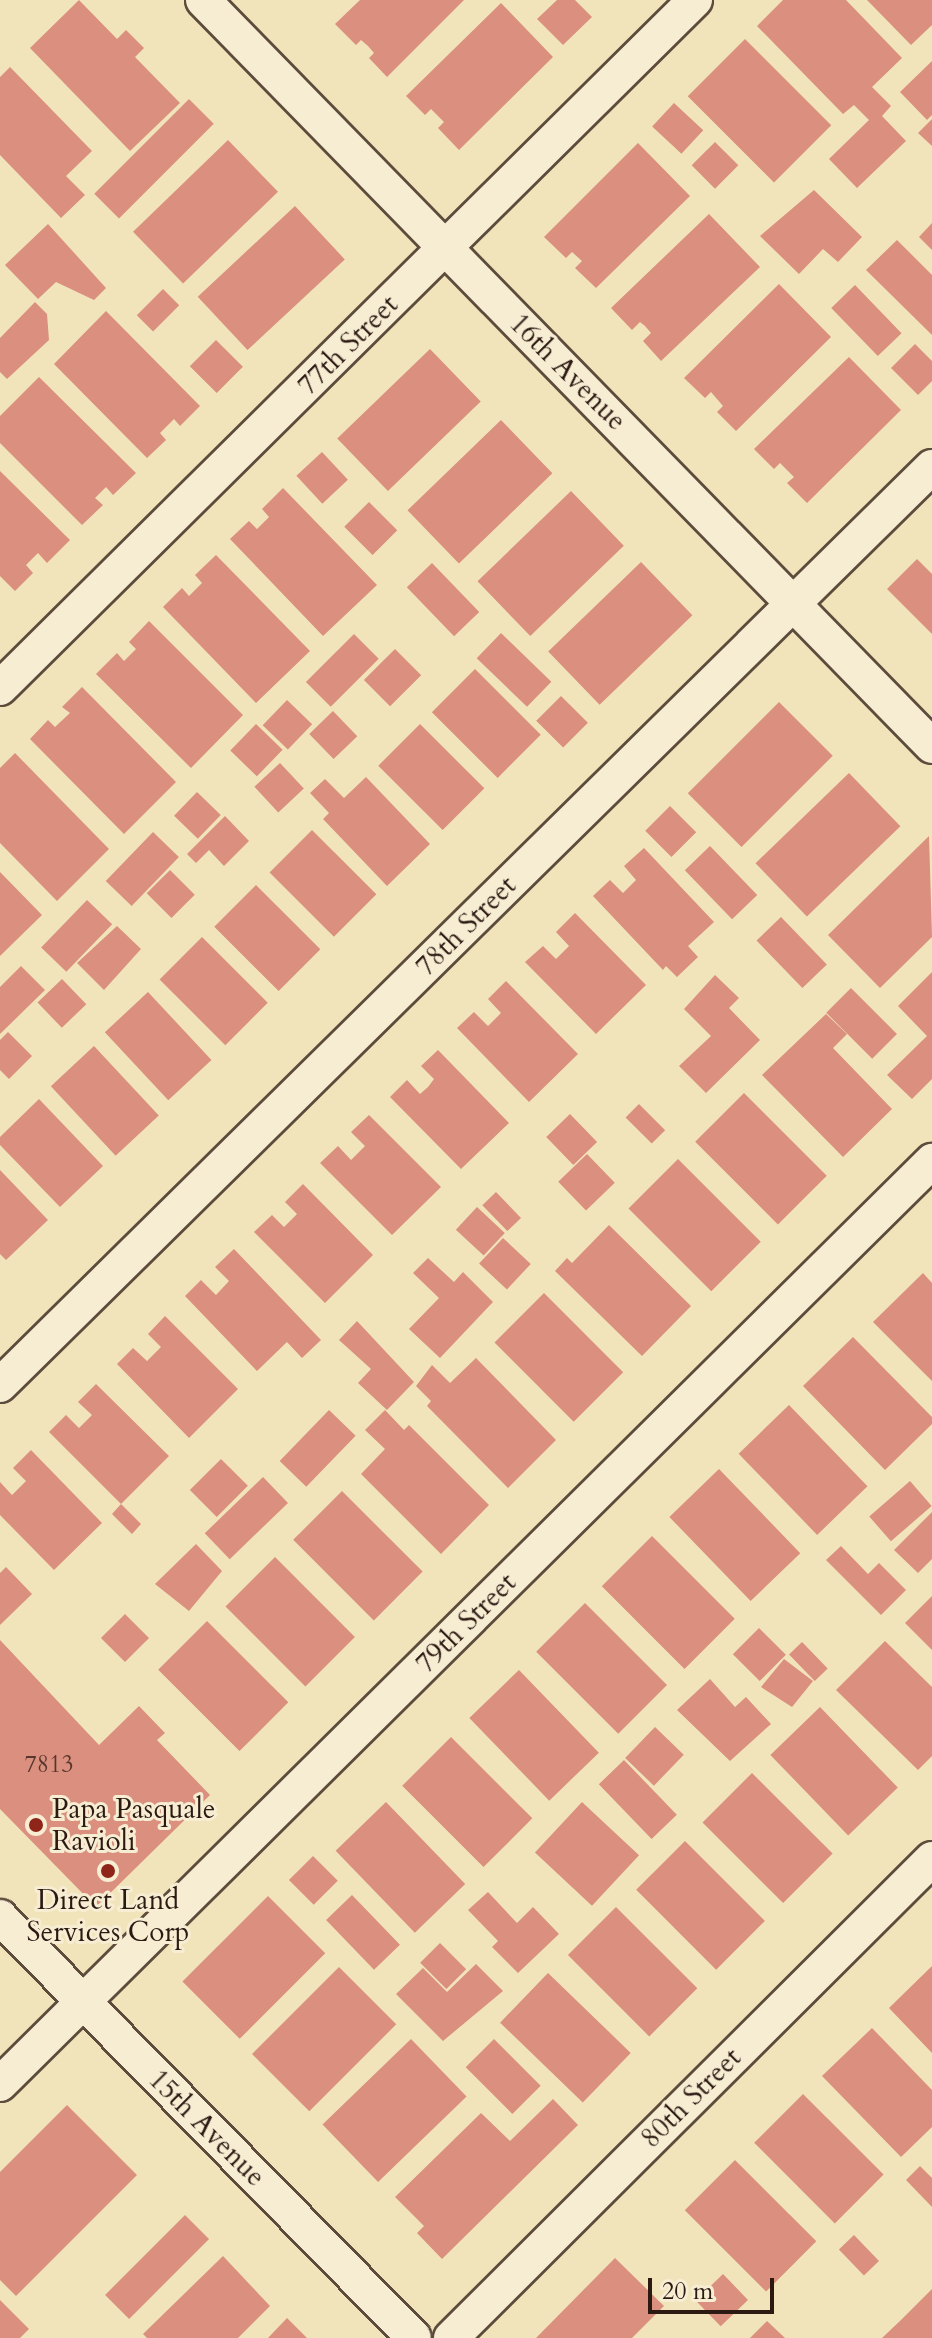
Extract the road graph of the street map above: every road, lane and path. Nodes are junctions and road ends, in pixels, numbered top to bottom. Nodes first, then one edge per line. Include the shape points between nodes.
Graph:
1 (203, 0) edge
2 (695, 0) edge
3 (446, 247) junction
4 (932, 467) edge
5 (795, 602) junction
6 (0, 688) edge
7 (932, 746) edge
8 (932, 1161) edge
9 (0, 1385) edge
10 (932, 1859) edge
11 (0, 1917) edge
12 (83, 2002) junction
13 (0, 2084) edge
14 (414, 2338) edge
15 (451, 2338) edge

1 - 3 street, 16th Avenue
2 - 3 street, 77th Street
3 - 5 street, 16th Avenue
3 - 6 street, 77th Street
4 - 5 street, 78th Street
5 - 7 street, 16th Avenue
5 - 9 street, 78th Street
8 - 12 street, 79th Street
10 - 15 street, 80th Street
11 - 12 street, 15th Avenue
12 - 13 street, 79th Street
12 - 14 street, 15th Avenue

